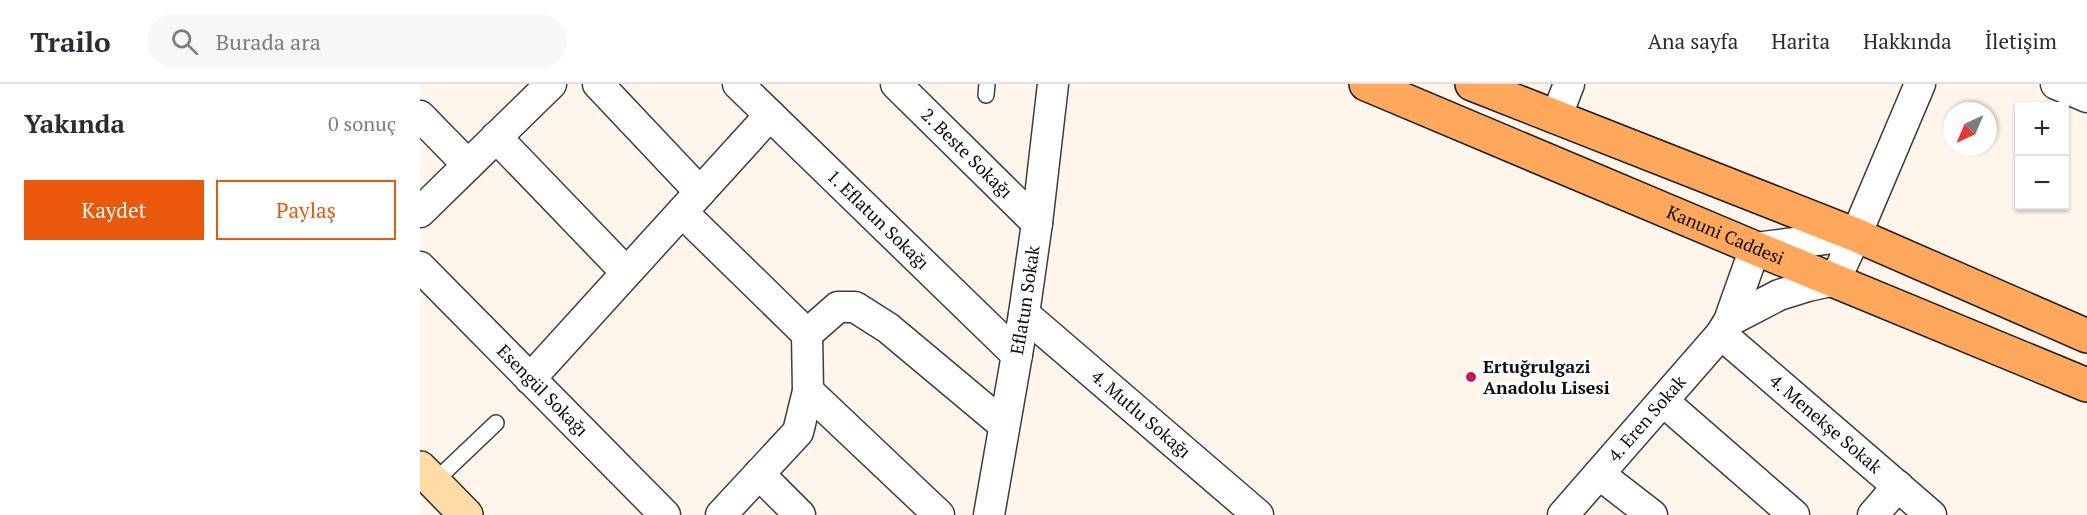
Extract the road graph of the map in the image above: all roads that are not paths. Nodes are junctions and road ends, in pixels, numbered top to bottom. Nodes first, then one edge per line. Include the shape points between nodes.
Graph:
1 (549, 84) edge
2 (598, 84) edge
3 (738, 84) edge
4 (896, 84) edge
5 (1053, 84) edge
6 (1366, 84) edge
7 (1472, 84) edge
8 (1569, 84) edge
9 (1920, 84) edge
10 (2056, 84) edge
11 (2087, 97) edge
12 (770, 115) junction
13 (420, 116) edge
14 (1556, 117) junction
15 (496, 137) junction
16 (468, 165) junction
17 (691, 202) junction
18 (420, 212) edge
19 (1037, 223) junction
20 (1856, 235) junction
21 (1755, 248) junction
22 (420, 267) edge
23 (627, 272) junction
24 (1835, 280) junction
25 (1024, 314) junction
26 (1725, 327) junction
27 (807, 334) junction
28 (2087, 336) edge
29 (1017, 355) junction
30 (530, 379) junction
31 (2087, 385) edge
32 (808, 391) junction
33 (1663, 401) junction
34 (496, 423) dead end
35 (1004, 425) junction
36 (759, 474) junction
37 (1599, 474) junction
38 (427, 475) edge
39 (1898, 486) junction
40 (1930, 514) edge
41 (466, 515) edge
42 (665, 515) edge
43 (721, 515) edge
44 (800, 515) edge
45 (939, 515) edge
46 (989, 515) edge
47 (1258, 515) edge
48 (1563, 515) edge
49 (1652, 515) edge
50 (1794, 515) edge
51 (1873, 515) edge

1 - 15 street
2 - 17 street
3 - 12 street, 1. Eflatun Sokağı
4 - 19 street, 2. Beste Sokağı
5 - 19 street, Eflatun Sokak
6 - 21 main road, Kanuni Caddesi
7 - 14 main road
8 - 14 street
9 - 20 street
10 - 11 street
12 - 17 street
12 - 29 street, 1. Eflatun Sokağı
13 - 16 street
14 - 20 main road
15 - 16 street
15 - 23 street
16 - 18 street
17 - 23 street
17 - 27 street
19 - 25 street, Eflatun Sokak
20 - 21 street
20 - 24 street
20 - 28 main road
21 - 24 main road, Kanuni Caddesi
21 - 26 street, 4. Eren Sokak
22 - 30 street, Esengül Sokağı
23 - 30 street
24 - 26 street, 4. Eren Sokak via 1779,295
24 - 31 main road, Kanuni Caddesi
25 - 29 street, Eflatun Sokak
25 - 47 street, 4. Mutlu Sokağı
26 - 33 street, 4. Eren Sokak
26 - 39 street, 4. Menekşe Sokak
27 - 32 street
27 - 35 street via 838,307 855,307 888,328
29 - 35 street, Eflatun Sokak
30 - 42 street, Esengül Sokağı
32 - 36 street via 798,432
32 - 45 street
33 - 37 street, 4. Eren Sokak
33 - 50 street
34 - 38 lane
35 - 46 street, Eflatun Sokak
36 - 43 street
36 - 44 street
37 - 48 street, 4. Eren Sokak
37 - 49 street
38 - 41 main road
39 - 40 street, 4. Menekşe Sokak
39 - 51 street

